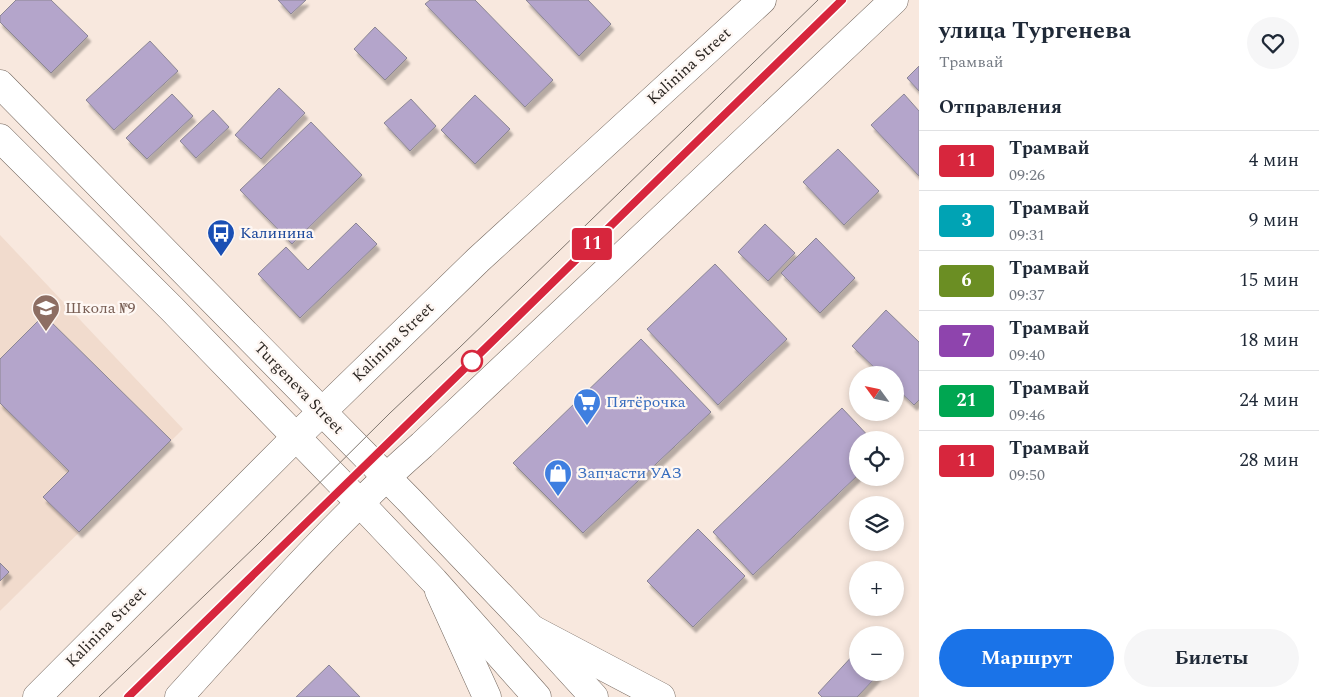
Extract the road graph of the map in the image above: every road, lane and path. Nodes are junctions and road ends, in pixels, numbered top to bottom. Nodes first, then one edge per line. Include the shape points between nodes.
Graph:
1 (762, 0) edge
2 (894, 0) edge
3 (0, 84) edge
4 (0, 138) edge
5 (322, 412) junction
6 (296, 437) junction
7 (386, 477) junction
8 (360, 503) junction
9 (434, 581) junction
10 (531, 628) junction
11 (37, 697) edge
12 (179, 697) edge
13 (487, 697) edge
14 (538, 697) edge
15 (594, 697) edge
16 (661, 697) edge

1 - 5 main road, Kalinina Street via 478,260
2 - 7 main road
3 - 5 main road, Turgeneva Street
4 - 6 main road via 172,308
5 - 6 main road, Kalinina Street
5 - 7 main road, Turgeneva Street
6 - 8 main road
6 - 11 main road, Kalinina Street
7 - 8 main road
7 - 10 main road, Turgeneva Street
8 - 9 main road
8 - 12 main road via 288,576
9 - 13 main road
9 - 14 main road
10 - 15 main road, Turgeneva Street
10 - 16 main road

